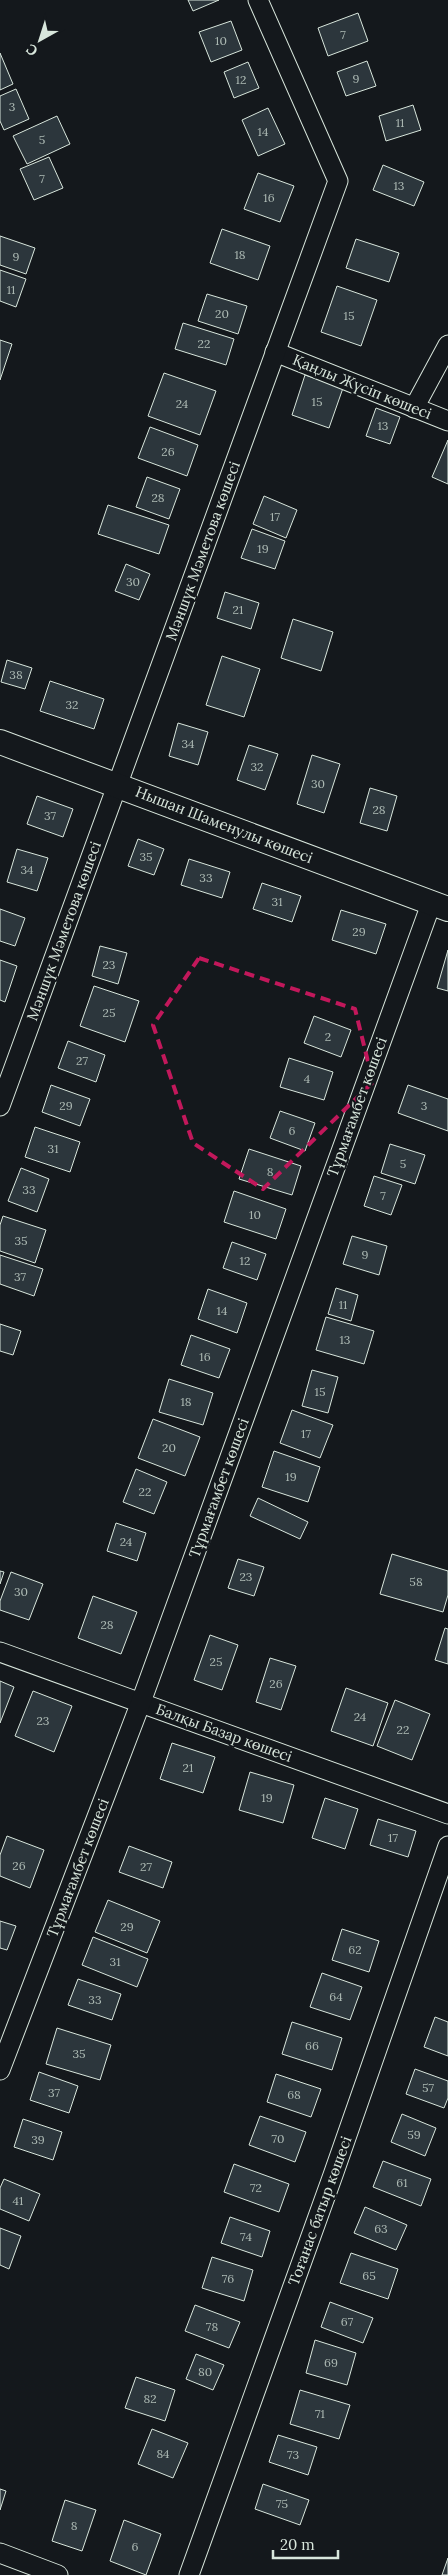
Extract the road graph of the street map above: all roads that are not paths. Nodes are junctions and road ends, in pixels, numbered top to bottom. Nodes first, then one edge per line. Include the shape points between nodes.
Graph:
1 (258, 0) edge
2 (448, 345) edge
3 (275, 352) junction
4 (414, 408) junction
5 (448, 421) edge
6 (0, 742) edge
7 (118, 784) junction
8 (439, 906) edge
9 (0, 1106) edge
10 (0, 1652) edge
11 (141, 1702) junction
12 (448, 1814) edge
13 (448, 1846) edge
14 (0, 2070) edge
15 (0, 2553) edge
16 (58, 2575) edge
17 (189, 2575) edge

1 - 3 street, Мәншүк Мәметова көшесі via 338,181
2 - 4 street
3 - 4 street, Қаңлы Жүсіп көшесі
3 - 7 street, Мәншүк Мәметова көшесі
4 - 5 street, Қаңлы Жүсіп көшесі
6 - 7 street, Нышан Шаменулы көшесі
7 - 8 street, Нышан Шаменулы көшесі
7 - 9 street, Мәншүк Мәметова көшесі
8 - 11 street, Тұрмағамбет көшесі
10 - 11 street, Балқы Базар көшесі
11 - 12 street, Балқы Базар көшесі
11 - 14 street, Тұрмағамбет көшесі
13 - 17 street, Тоғанас батыр көшесі
15 - 16 street

